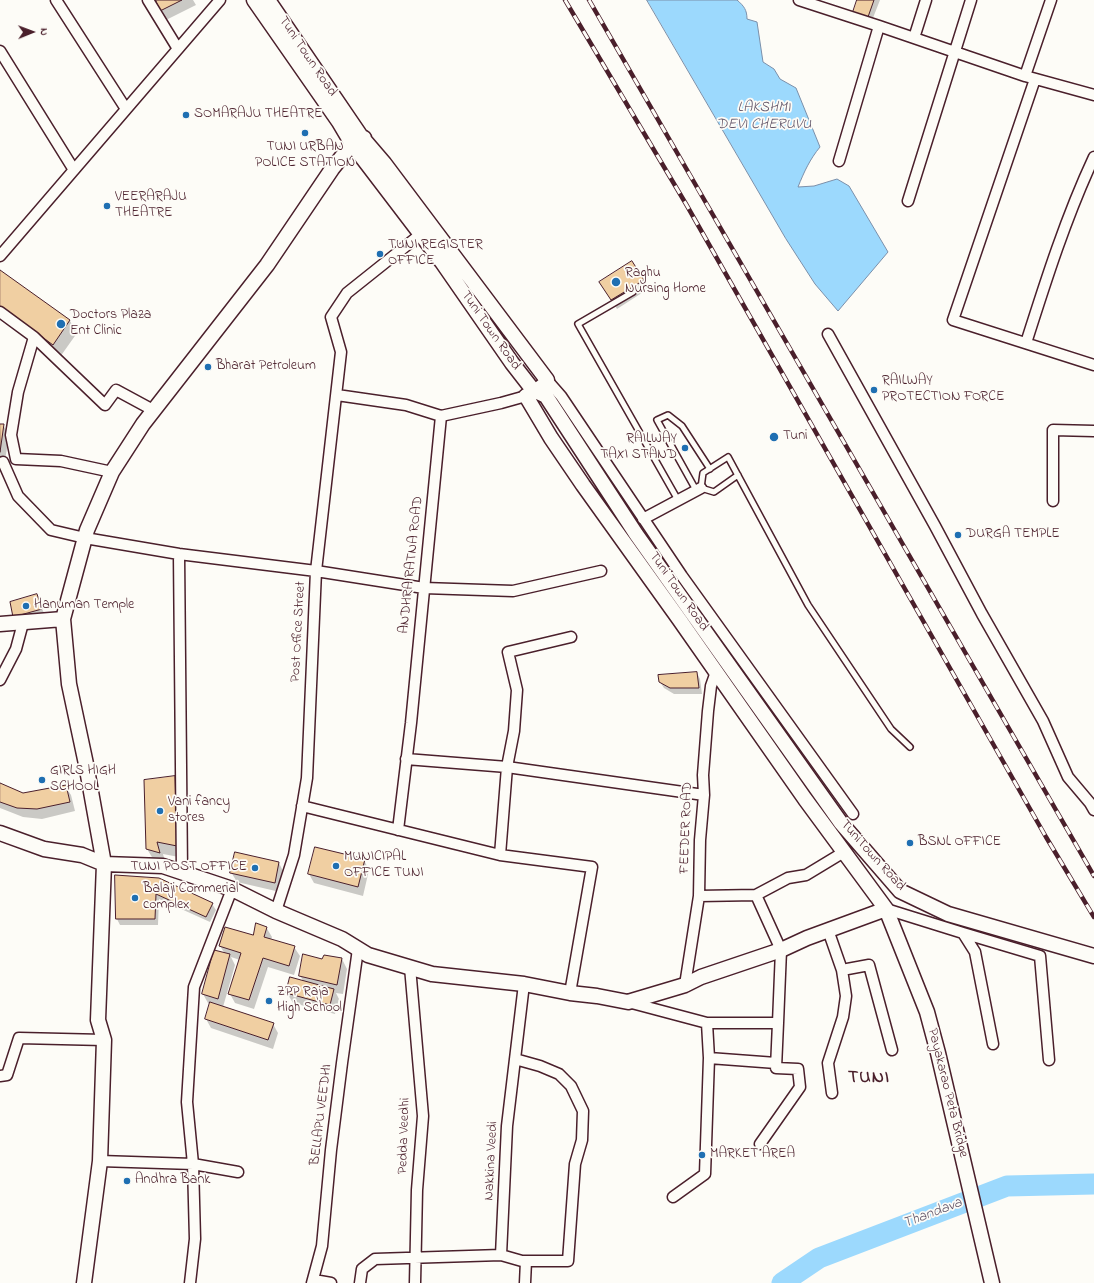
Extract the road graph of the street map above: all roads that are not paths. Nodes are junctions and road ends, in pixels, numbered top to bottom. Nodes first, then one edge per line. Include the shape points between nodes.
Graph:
1 (56, 0) edge
2 (148, 0) edge
3 (220, 0) edge
4 (254, 0) edge
5 (268, 0) edge
6 (799, 0) edge
7 (926, 0) edge
8 (971, 0) edge
9 (1051, 0) edge
10 (815, 3) edge
11 (879, 26) junction
12 (914, 38) junction
13 (178, 49) junction
14 (0, 51) edge
15 (955, 52) junction
16 (1030, 77) junction
17 (1094, 95) edge
18 (126, 109) junction
19 (358, 139) junction
20 (1094, 157) edge
21 (839, 161) dead end
22 (74, 170) junction
23 (908, 201) dead end
24 (421, 234) junction
25 (0, 256) edge
26 (633, 292) dead end
27 (0, 312) edge
28 (828, 334) dead end
29 (34, 337) junction
30 (1026, 343) junction
31 (1094, 365) edge
32 (547, 380) junction
33 (337, 395) junction
34 (539, 397) junction
35 (153, 410) junction
36 (441, 416) junction
37 (1094, 431) edge
38 (16, 459) junction
39 (2, 462) edge
40 (710, 469) junction
41 (112, 472) junction
42 (738, 475) junction
43 (698, 489) junction
44 (678, 500) junction
45 (1053, 501) dead end
46 (643, 519) junction
47 (85, 538) junction
48 (179, 554) junction
49 (316, 571) junction
50 (601, 571) dead end
51 (424, 588) junction
52 (64, 619) junction
53 (23, 623) junction
54 (0, 624) edge
55 (571, 637) dead end
56 (716, 672) junction
57 (0, 680) edge
58 (779, 735) joint
59 (910, 747) dead end
60 (406, 759) junction
61 (507, 767) junction
62 (704, 796) junction
63 (302, 806) junction
64 (1094, 810) edge
65 (853, 814) dead end
66 (398, 830) junction
67 (0, 833) edge
68 (844, 852) junction
69 (500, 855) junction
70 (104, 864) junction
71 (182, 872) junction
72 (232, 889) junction
73 (756, 895) junction
74 (699, 896) junction
75 (886, 909) junction
76 (276, 911) junction
77 (828, 930) junction
78 (963, 933) junction
79 (358, 949) junction
80 (781, 950) junction
81 (1094, 956) edge
82 (410, 967) junction
83 (842, 970) junction
84 (524, 984) junction
85 (685, 985) junction
86 (570, 993) junction
87 (628, 1002) junction
88 (707, 1023) junction
89 (778, 1023) junction
90 (104, 1040) junction
91 (993, 1044) dead end
92 (892, 1050) dead end
93 (709, 1058) junction
94 (515, 1059) junction
95 (1049, 1060) dead end
96 (776, 1063) junction
97 (0, 1076) edge
98 (832, 1093) dead end
99 (760, 1144) dead end
100 (100, 1161) junction
101 (193, 1164) junction
102 (238, 1172) dead end
103 (674, 1197) dead end
104 (501, 1255) junction
105 (415, 1258) junction
106 (526, 1261) junction
107 (313, 1282) edge
108 (84, 1283) edge
109 (190, 1283) edge
110 (331, 1283) edge
111 (360, 1283) edge
112 (415, 1283) edge
113 (525, 1283) edge
114 (992, 1283) edge

1 - 18 street
2 - 13 street
3 - 13 street
4 - 19 street, Tuni Town Road via 339,122
5 - 19 street, Tuni Town Road
6 - 10 street
7 - 12 street
8 - 15 street
9 - 16 street
10 - 11 street
11 - 12 street
11 - 21 street
12 - 15 street
13 - 18 street
14 - 22 street
15 - 16 street
15 - 23 street
16 - 17 street
16 - 30 street via 953,320
18 - 22 street
19 - 24 street, Tuni Town Road
19 - 32 street, Tuni Town Road via 384,163
19 - 35 street via 332,169 267,265
20 - 30 street via 1078,190
22 - 25 street
24 - 33 street, Post Office Street via 347,293 331,317 341,352
24 - 34 street, Tuni Town Road
26 - 44 lane via 578,324
27 - 29 street
28 - 64 street via 1043,721 1068,777
29 - 35 street via 105,405 116,390
29 - 38 street via 18,392 11,436
30 - 31 street
32 - 34 street
32 - 46 street
33 - 36 street via 406,405
33 - 49 street, Post Office Street
34 - 36 street
34 - 56 street, Payakarao Peta Bridge via 551,438
34 - 58 street, Tuni Town Road
35 - 41 street
36 - 51 street, ANDHRA RATNA ROAD
37 - 45 street via 1053,430
38 - 39 street
38 - 41 street via 61,460
39 - 47 street via 18,496 51,530
40 - 42 lane via 728,457
40 - 43 lane via 703,473
40 - 43 lane via 682,426 668,414 657,420
41 - 47 street
42 - 43 lane via 714,492
42 - 59 lane via 808,605 891,729
43 - 44 street
44 - 46 street
46 - 65 street
47 - 48 street
47 - 52 street
48 - 49 street
48 - 71 street
49 - 51 street
49 - 63 street, Post Office Street via 307,778
50 - 51 street via 513,591
51 - 60 street, ANDHRA RATNA ROAD
52 - 53 street
52 - 70 street via 69,684
53 - 54 street
53 - 57 street via 16,649
55 - 61 street via 508,652 517,690 514,731
56 - 62 street, FEEDER ROAD via 711,686 708,711
56 - 68 street, Payakarao Peta Bridge
58 - 81 street, TuniTown Road via 841,823 900,891 948,914
60 - 61 street
60 - 66 street, ANDHRA RATNA ROAD
61 - 62 street
61 - 69 street
62 - 74 street, FEEDER ROAD
63 - 66 street
63 - 76 street, Post Office Street via 294,855
66 - 69 street
67 - 70 street via 44,849 82,855
68 - 73 street via 806,875 788,878
68 - 75 street, Payakarao Peta Bridge
69 - 86 street via 592,867
70 - 71 street via 162,866
70 - 90 street via 98,1020
71 - 72 street
72 - 76 street
72 - 101 street via 194,986 187,1102
73 - 74 street
73 - 80 street
74 - 85 street, FEEDER ROAD
75 - 77 street
75 - 78 street
75 - 114 street, Payakarao Peta Bridge via 927,1012
76 - 79 street via 342,939
77 - 80 street
77 - 83 street
78 - 91 street via 975,952
78 - 95 street via 1040,956
79 - 82 street via 368,955
79 - 107 street, BELLAPU VEEDHI via 342,1063 322,1246
80 - 85 street via 701,977
80 - 89 street
82 - 84 street via 432,974
82 - 105 street, Pedda Veedhi via 423,1116
83 - 92 street via 869,965
83 - 98 street via 846,996 844,1010 828,1063
84 - 86 street
84 - 94 street, Nakkina Veedi
85 - 87 street
86 - 87 street
87 - 88 street
88 - 89 street
88 - 93 street
89 - 96 street
90 - 97 street via 19,1038 7,1075
90 - 100 street
93 - 96 street
93 - 103 street via 705,1174
94 - 104 street, Nakkina Veedi via 507,1126
94 - 106 street via 559,1074 571,1086 583,1111 582,1140 575,1164 568,1261
96 - 99 street via 776,1068 798,1069 800,1088
100 - 101 street
100 - 108 street
101 - 102 street
101 - 109 street via 194,1239
104 - 105 street
104 - 106 street
105 - 111 street via 375,1259 362,1269
105 - 112 street, Pedda Veedhi
106 - 113 street
107 - 110 street

